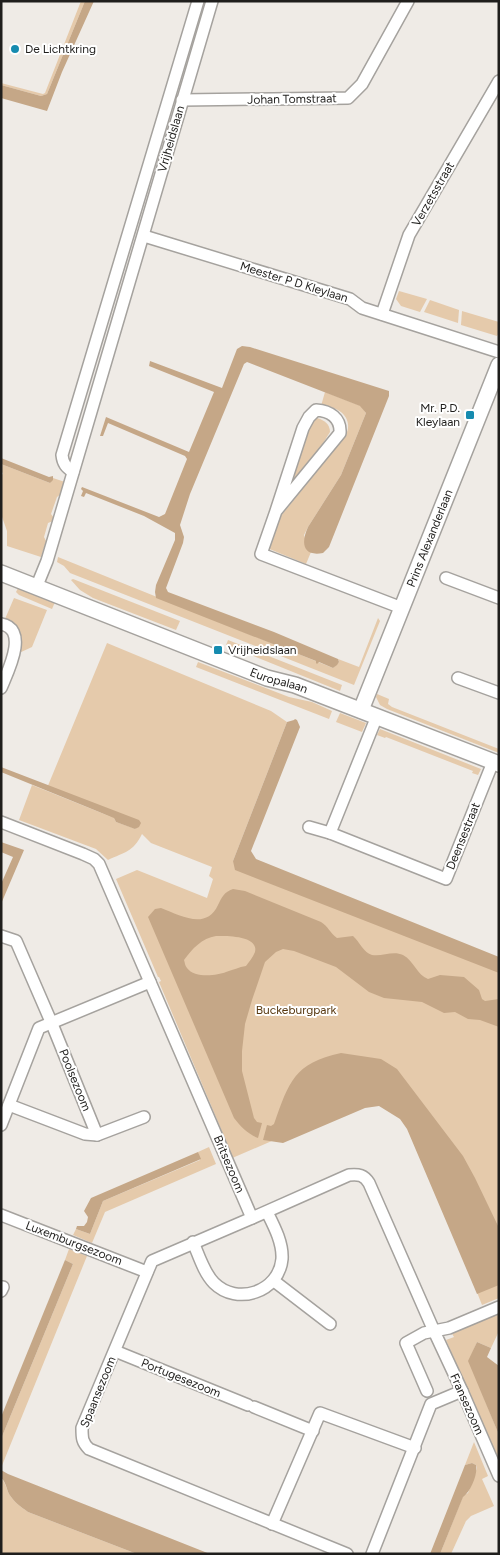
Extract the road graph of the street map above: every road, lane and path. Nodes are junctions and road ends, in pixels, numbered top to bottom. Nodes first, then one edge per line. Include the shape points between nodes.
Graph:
1 (198, 1) edge
2 (212, 1) edge
3 (408, 1) edge
4 (499, 81) edge
5 (182, 100) junction
6 (144, 236) junction
7 (117, 273) junction
8 (131, 277) junction
9 (382, 314) junction
10 (499, 352) edge
11 (499, 365) edge
12 (80, 397) junction
13 (94, 401) junction
14 (73, 472) junction
15 (276, 511) junction
16 (1, 573) edge
17 (446, 578) dead end
18 (36, 588) junction
19 (499, 598) edge
20 (402, 608) junction
21 (1, 624) edge
22 (458, 678) dead end
23 (1, 688) edge
24 (499, 693) edge
25 (361, 710) junction
26 (376, 716) junction
27 (496, 763) edge
28 (1, 822) edge
29 (310, 827) dead end
30 (330, 833) junction
31 (1, 936) edge
32 (150, 982) junction
33 (52, 1024) junction
34 (9, 1105) junction
35 (144, 1117) dead end
36 (1, 1125) edge
37 (97, 1135) junction
38 (267, 1212) junction
39 (1, 1215) edge
40 (252, 1218) junction
41 (193, 1242) junction
42 (147, 1272) junction
43 (274, 1281) junction
44 (1, 1287) edge
45 (1, 1291) edge
46 (499, 1307) edge
47 (330, 1324) dead end
48 (434, 1331) junction
49 (114, 1351) junction
50 (427, 1391) dead end
51 (462, 1391) junction
52 (313, 1431) junction
53 (415, 1448) junction
54 (499, 1476) edge
55 (272, 1524) junction
56 (347, 1554) edge
57 (372, 1554) edge

1 - 7 street, Vrijheidslaan
2 - 5 street, Vrijheidslaan
3 - 5 street, Johan Tomstraat via 362,84 348,98
4 - 9 street, Verzetsstraat via 409,235
5 - 6 street, Vrijheidslaan
6 - 8 street, Vrijheidslaan
6 - 9 street, Meester P D Kleylaan via 350,299 362,308
7 - 8 street
7 - 12 street, Vrijheidslaan
8 - 13 street, Vrijheidslaan
9 - 10 street, Meester P D Kleylaan
11 - 20 street, Prins Alexanderlaan
12 - 13 street
12 - 14 street, Vrijheidslaan via 62,455 66,468
13 - 14 street, Vrijheidslaan
14 - 18 street, Vrijheidslaan
15 - 15 street via 340,433 341,426 332,414 316,410 309,417
15 - 20 street via 261,554
16 - 18 street, Europalaan
17 - 19 street
18 - 25 street, Europalaan via 267,678
20 - 25 street, Prins Alexanderlaan
21 - 23 street via 10,629 16,642
22 - 24 street
25 - 26 street, Europalaan
26 - 27 street, Europalaan
26 - 30 street
27 - 30 street, Deensestraat via 446,879
28 - 32 street, Britsezoom via 83,854 100,864
29 - 30 street, Deensestraat
31 - 33 street, Poolsezoom via 16,942
32 - 33 street
32 - 40 street, Britsezoom
33 - 34 street via 39,1028
33 - 37 street, Poolsezoom
34 - 36 street
34 - 37 street, Poolsezoom via 85,1134
35 - 37 street
38 - 40 street
38 - 43 street via 281,1246 280,1270
38 - 48 street via 349,1175 365,1177
39 - 42 street, Luxemburgsezoom
40 - 41 street, Spaansezoom
41 - 42 street, Spaansezoom via 152,1261
41 - 43 street via 206,1272 221,1289 236,1295 248,1294
42 - 49 street, Spaansezoom
43 - 47 street
44 - 45 street
46 - 48 street
48 - 50 street via 406,1343
48 - 51 street, Fransezoom
49 - 52 street, Portugesezoom
49 - 55 street, Spaansezoom via 82,1428 84,1444 89,1449
51 - 53 street via 432,1404
51 - 54 street, Fransezoom
52 - 53 street via 320,1413
52 - 55 street
53 - 57 street
55 - 56 street, Spaansezoom

